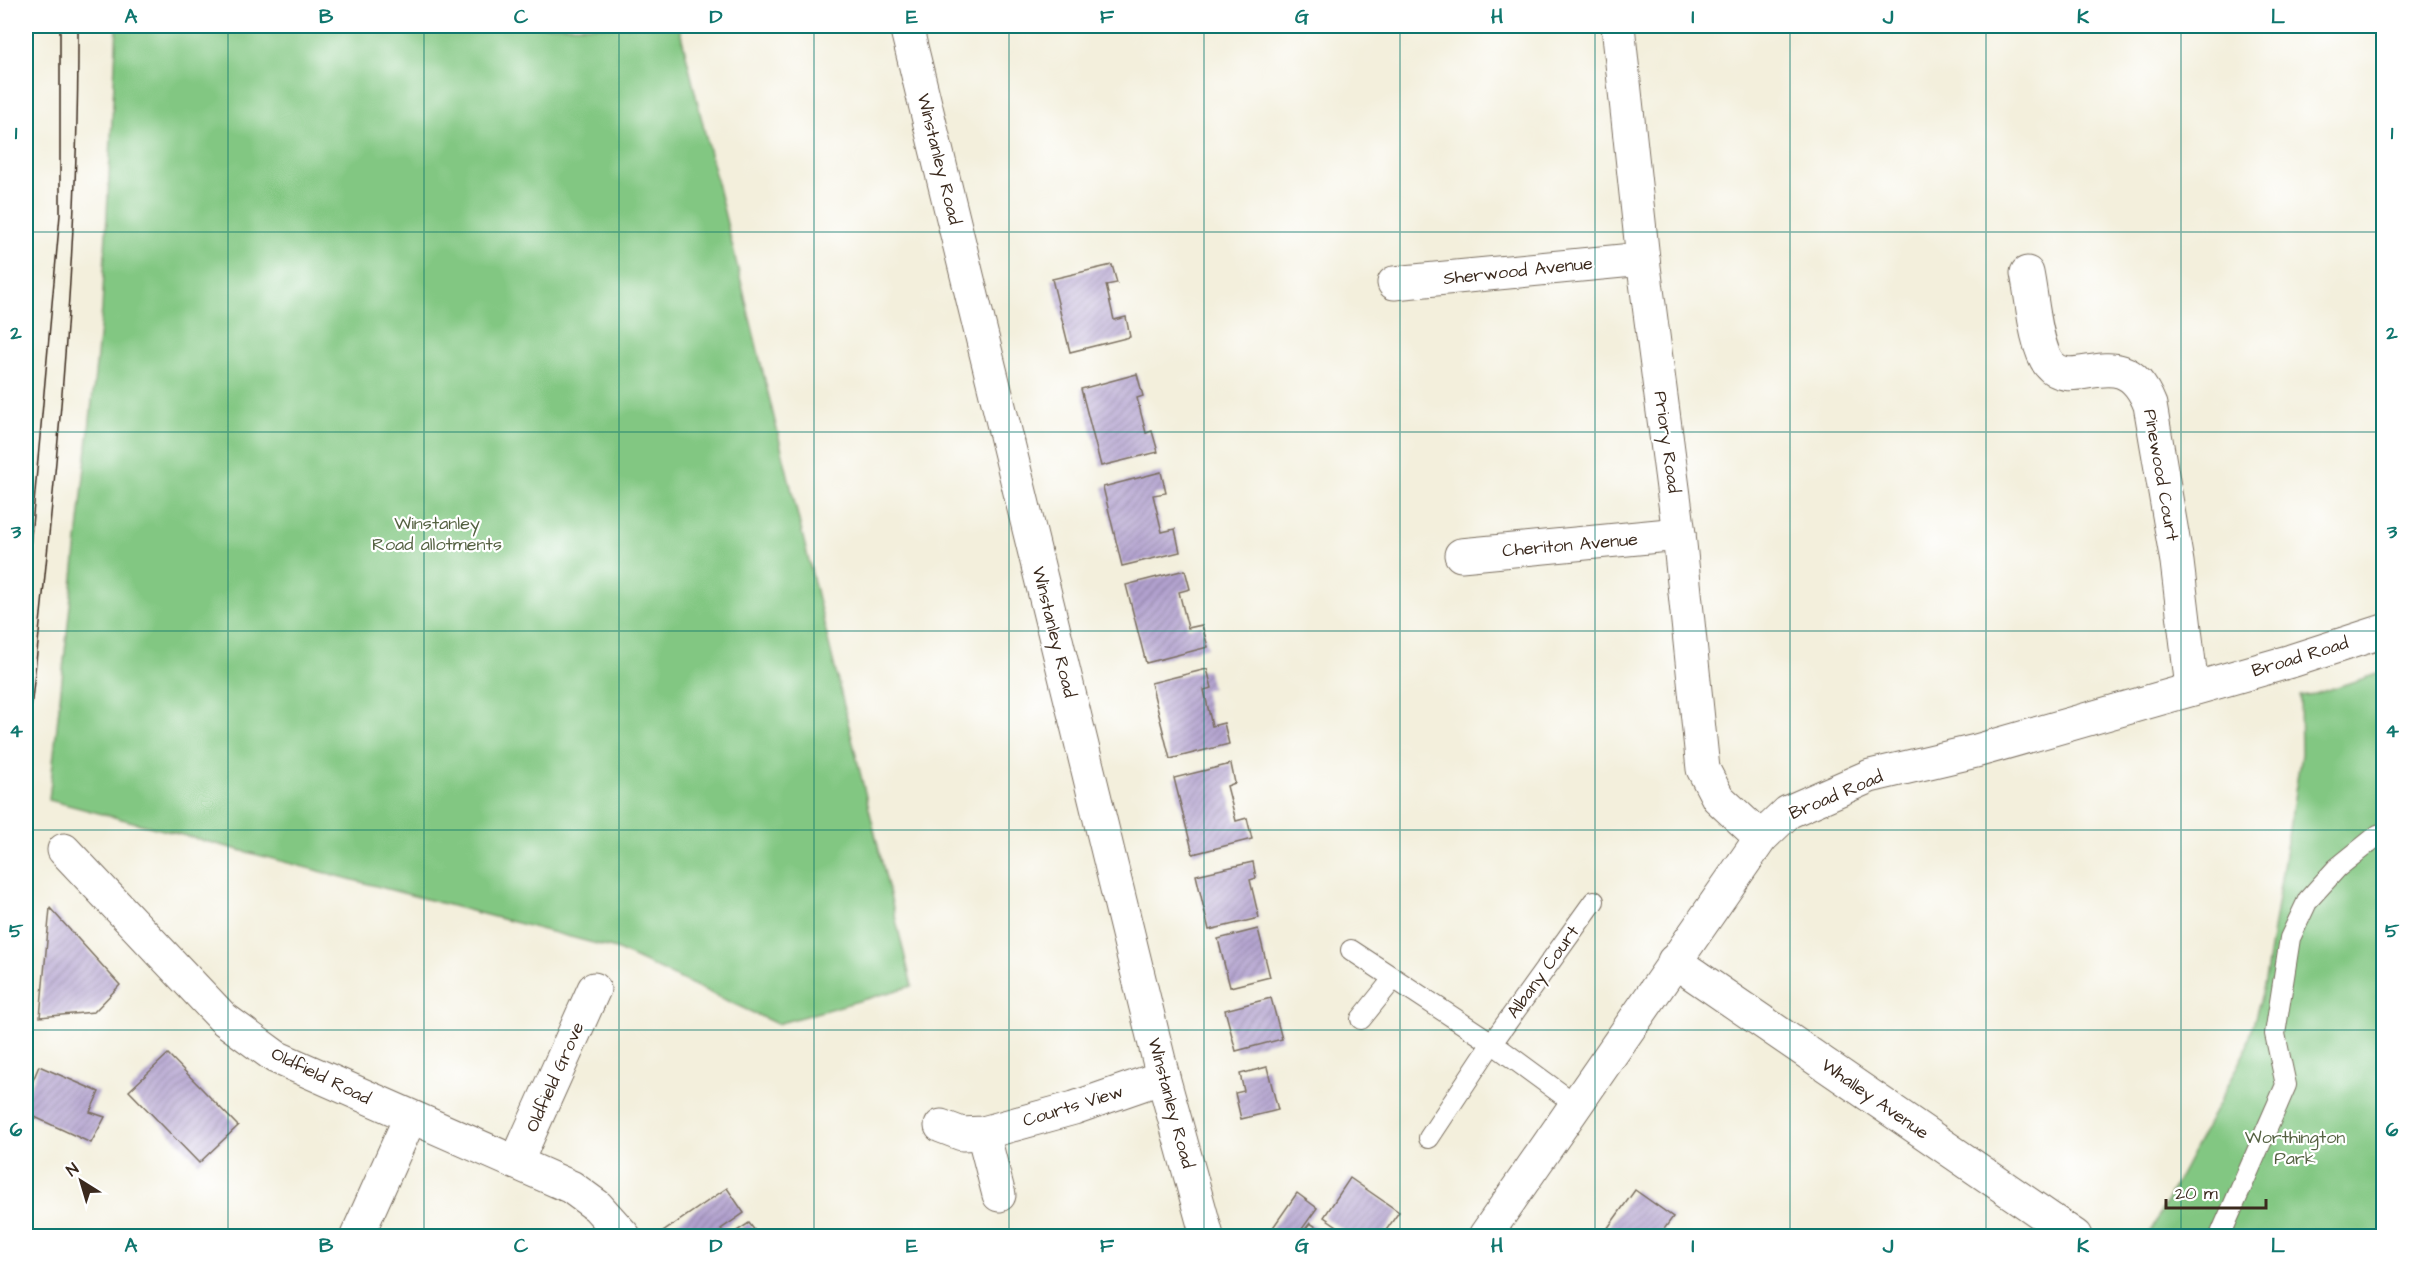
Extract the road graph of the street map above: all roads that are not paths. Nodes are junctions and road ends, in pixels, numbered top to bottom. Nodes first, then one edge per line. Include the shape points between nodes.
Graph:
1 (906, 26) edge
2 (1618, 26) edge
3 (1643, 259) junction
4 (2027, 273) dead end
5 (1394, 284) dead end
6 (1679, 534) junction
7 (1461, 555) dead end
8 (2384, 631) edge
9 (2192, 688) junction
10 (2384, 833) edge
11 (1761, 838) junction
12 (64, 850) dead end
13 (1594, 901) dead end
14 (1351, 950) dead end
15 (1674, 961) junction
16 (1393, 979) junction
17 (594, 989) dead end
18 (1361, 1018) dead end
19 (1492, 1042) junction
20 (1163, 1077) junction
21 (1575, 1104) junction
22 (410, 1119) junction
23 (941, 1126) dead end
24 (983, 1133) junction
25 (1429, 1138) dead end
26 (516, 1163) junction
27 (999, 1195) dead end
28 (357, 1236) edge
29 (624, 1236) edge
30 (1207, 1236) edge
31 (1485, 1236) edge
32 (2076, 1236) edge
33 (2220, 1236) edge

1 - 20 street, Winstanley Road
2 - 3 street, Priory Road
3 - 5 street, Sherwood Avenue
3 - 6 street, Priory Road
4 - 9 street, Pinewood Court via 2049,365 2071,373 2121,371 2137,380 2150,405 2177,562
6 - 7 street, Cheriton Avenue
6 - 11 street, Priory Road via 1703,769 1718,798
8 - 9 street, Broad Road
9 - 11 street, Broad Road via 1976,751 1870,776 1788,812
10 - 33 lane via 2337,868 2308,900 2290,938 2275,1034 2286,1085
11 - 15 street, Broad Road
12 - 22 street, Oldfield Road via 224,1019 276,1057
13 - 19 lane, Albany Court
14 - 16 lane
15 - 21 street, Broad Road
15 - 32 street, Whalley Avenue
16 - 18 lane
16 - 19 lane
17 - 26 street, Oldfield Grove
19 - 21 lane
19 - 25 lane, Albany Court
20 - 24 street, Courts View via 1074,1108
20 - 30 street, Winstanley Road
21 - 31 street, Broad Road
22 - 26 street, Oldfield Road
22 - 28 street
23 - 24 street, Courts View via 962,1134
24 - 27 street
26 - 29 street, Oldfield Road via 571,1187 597,1206

